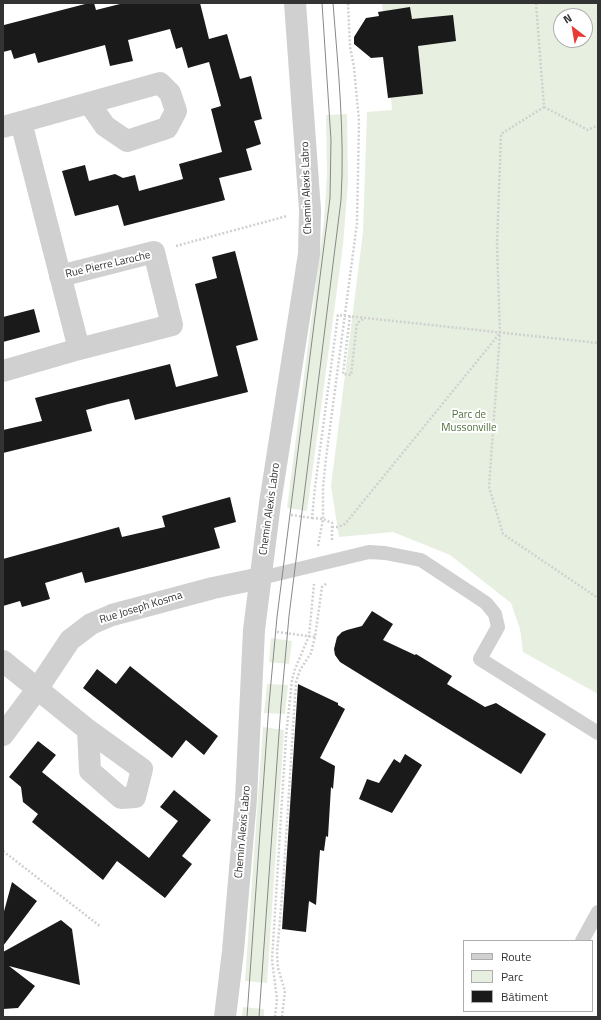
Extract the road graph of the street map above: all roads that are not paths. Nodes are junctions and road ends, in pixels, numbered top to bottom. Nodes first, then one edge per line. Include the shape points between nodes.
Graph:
1 (295, 3) edge
2 (89, 103) dead end
3 (12, 124) edge
4 (60, 276) junction
5 (79, 349) junction
6 (3, 371) edge
7 (261, 578) junction
8 (3, 661) edge
9 (38, 688) junction
10 (88, 730) dead end
11 (598, 733) edge
12 (3, 735) edge
13 (598, 912) edge
14 (583, 940) edge
15 (225, 1017) edge

1 - 7 street, Chemin Alexis Labro via 310,210 309,254
2 - 3 street, Rue Pierre Laroche
3 - 4 street, Rue Pierre Laroche
4 - 5 street, Rue Pierre Laroche
4 - 5 street, Rue Pierre Laroche via 154,252 172,325
5 - 6 street, Rue Pierre Laroche
7 - 9 street, Rue Joseph Kosma via 112,615 90,624 70,640
7 - 11 lane via 369,552 421,560 486,603 495,614 498,627 480,659
7 - 15 street, Chemin Alexis Labro via 254,630 246,806
8 - 9 street
9 - 10 street
9 - 12 street, Rue Joseph Kosma
13 - 14 lane

